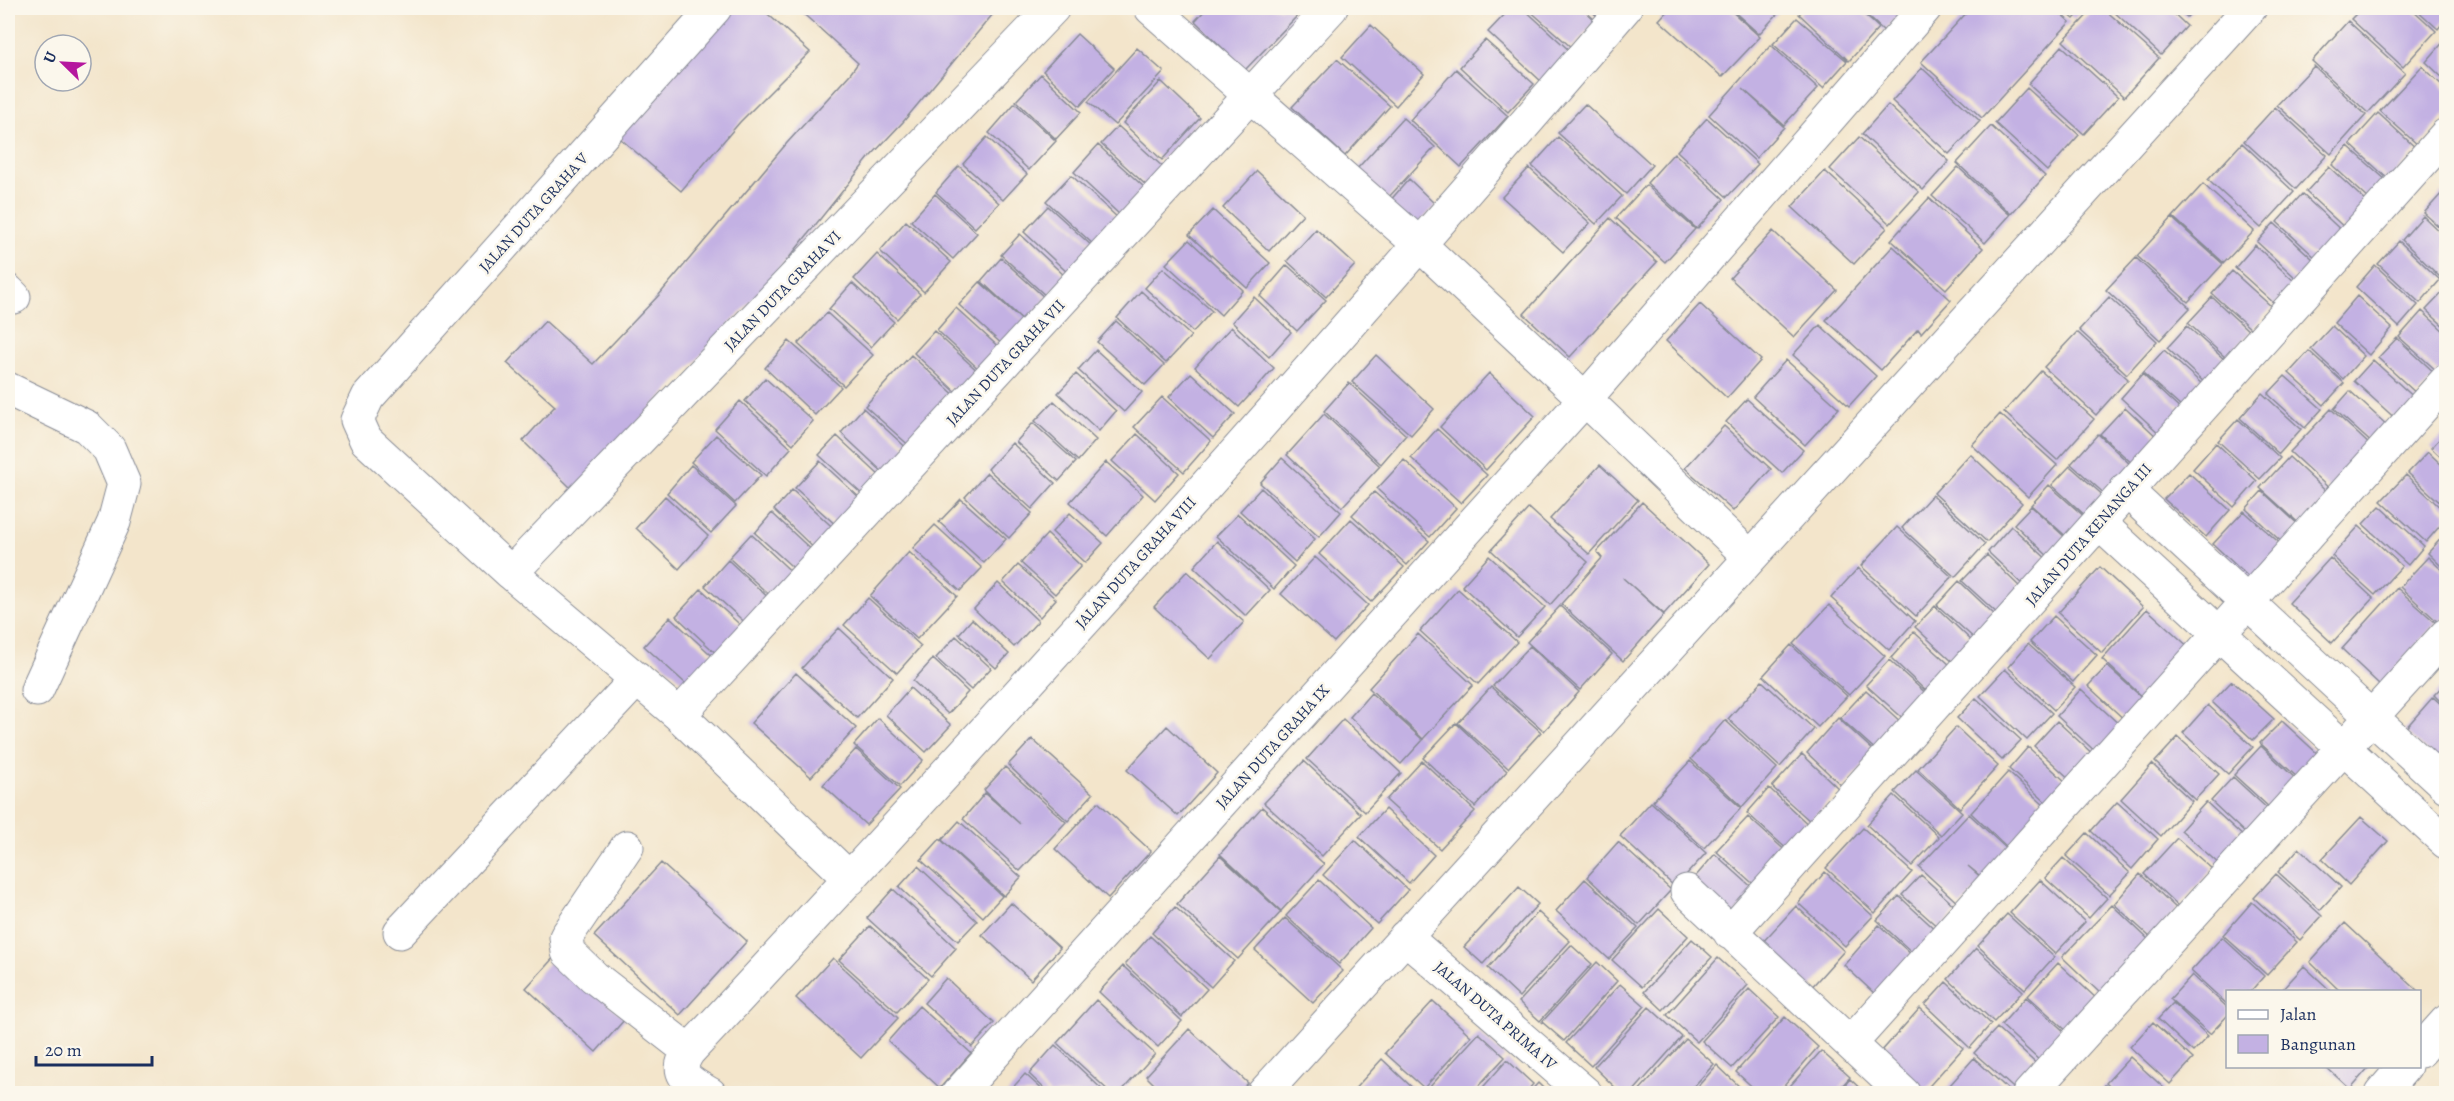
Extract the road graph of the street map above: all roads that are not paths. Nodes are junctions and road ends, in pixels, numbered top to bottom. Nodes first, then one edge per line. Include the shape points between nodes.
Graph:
1 (715, 8) edge
2 (1053, 8) edge
3 (1151, 8) edge
4 (1331, 8) edge
5 (1625, 8) edge
6 (1925, 8) edge
7 (2250, 8) edge
8 (1250, 97) junction
9 (2446, 135) edge
10 (1420, 246) junction
11 (2446, 381) edge
12 (8, 389) edge
13 (1585, 399) junction
14 (2126, 490) junction
15 (2099, 523) junction
16 (1750, 557) junction
17 (511, 573) junction
18 (2248, 602) junction
19 (2218, 633) junction
20 (2446, 634) edge
21 (637, 679) junction
22 (37, 690) dead end
23 (679, 715) junction
24 (2373, 717) junction
25 (2344, 748) junction
26 (2446, 786) edge
27 (2446, 842) edge
28 (627, 847) dead end
29 (850, 879) junction
30 (1687, 891) dead end
31 (400, 932) dead end
32 (1730, 933) junction
33 (1405, 937) junction
34 (2446, 1022) edge
35 (1851, 1043) junction
36 (2421, 1050) edge
37 (689, 1051) junction
38 (2403, 1068) edge
39 (710, 1094) edge
40 (958, 1094) edge
41 (1263, 1094) edge
42 (1586, 1094) edge
43 (1904, 1094) edge
44 (2029, 1094) edge
45 (2381, 1094) edge

1 - 17 street, JALAN DUTA GRAHA V via 368,397 357,420 366,440
2 - 17 street, JALAN DUTA GRAHA VI
3 - 8 street
4 - 8 street, JALAN DUTA GRAHA VII
5 - 10 street, JALAN DUTA GRAHA VIII
6 - 13 street, JALAN DUTA GRAHA IX
7 - 16 street
8 - 10 street
8 - 23 street, JALAN DUTA GRAHA VII
9 - 14 street, JALAN DUTA KENANGA III
10 - 13 street
10 - 29 street, JALAN DUTA GRAHA VIII
11 - 18 street
12 - 22 street via 87,427 109,449 124,484 114,522
13 - 16 street
13 - 40 street, JALAN DUTA GRAHA IX
14 - 15 street, JALAN DUTA KENANGA III
14 - 18 street
15 - 19 street
15 - 32 street, JALAN DUTA KENANGA III
16 - 33 street
17 - 21 street
18 - 19 street
18 - 24 street
19 - 25 street
19 - 35 street
20 - 24 street
21 - 23 street
21 - 31 street
23 - 29 street
24 - 25 street
24 - 26 street
25 - 27 street
25 - 44 street
28 - 37 street via 566,937 568,952
29 - 37 street, JALAN DUTA GRAHA VIII
30 - 32 street
32 - 35 street
33 - 41 street
33 - 42 street, JALAN DUTA PRIMA IV
34 - 36 street
35 - 43 street
37 - 39 street via 681,1070 686,1079
38 - 45 street

